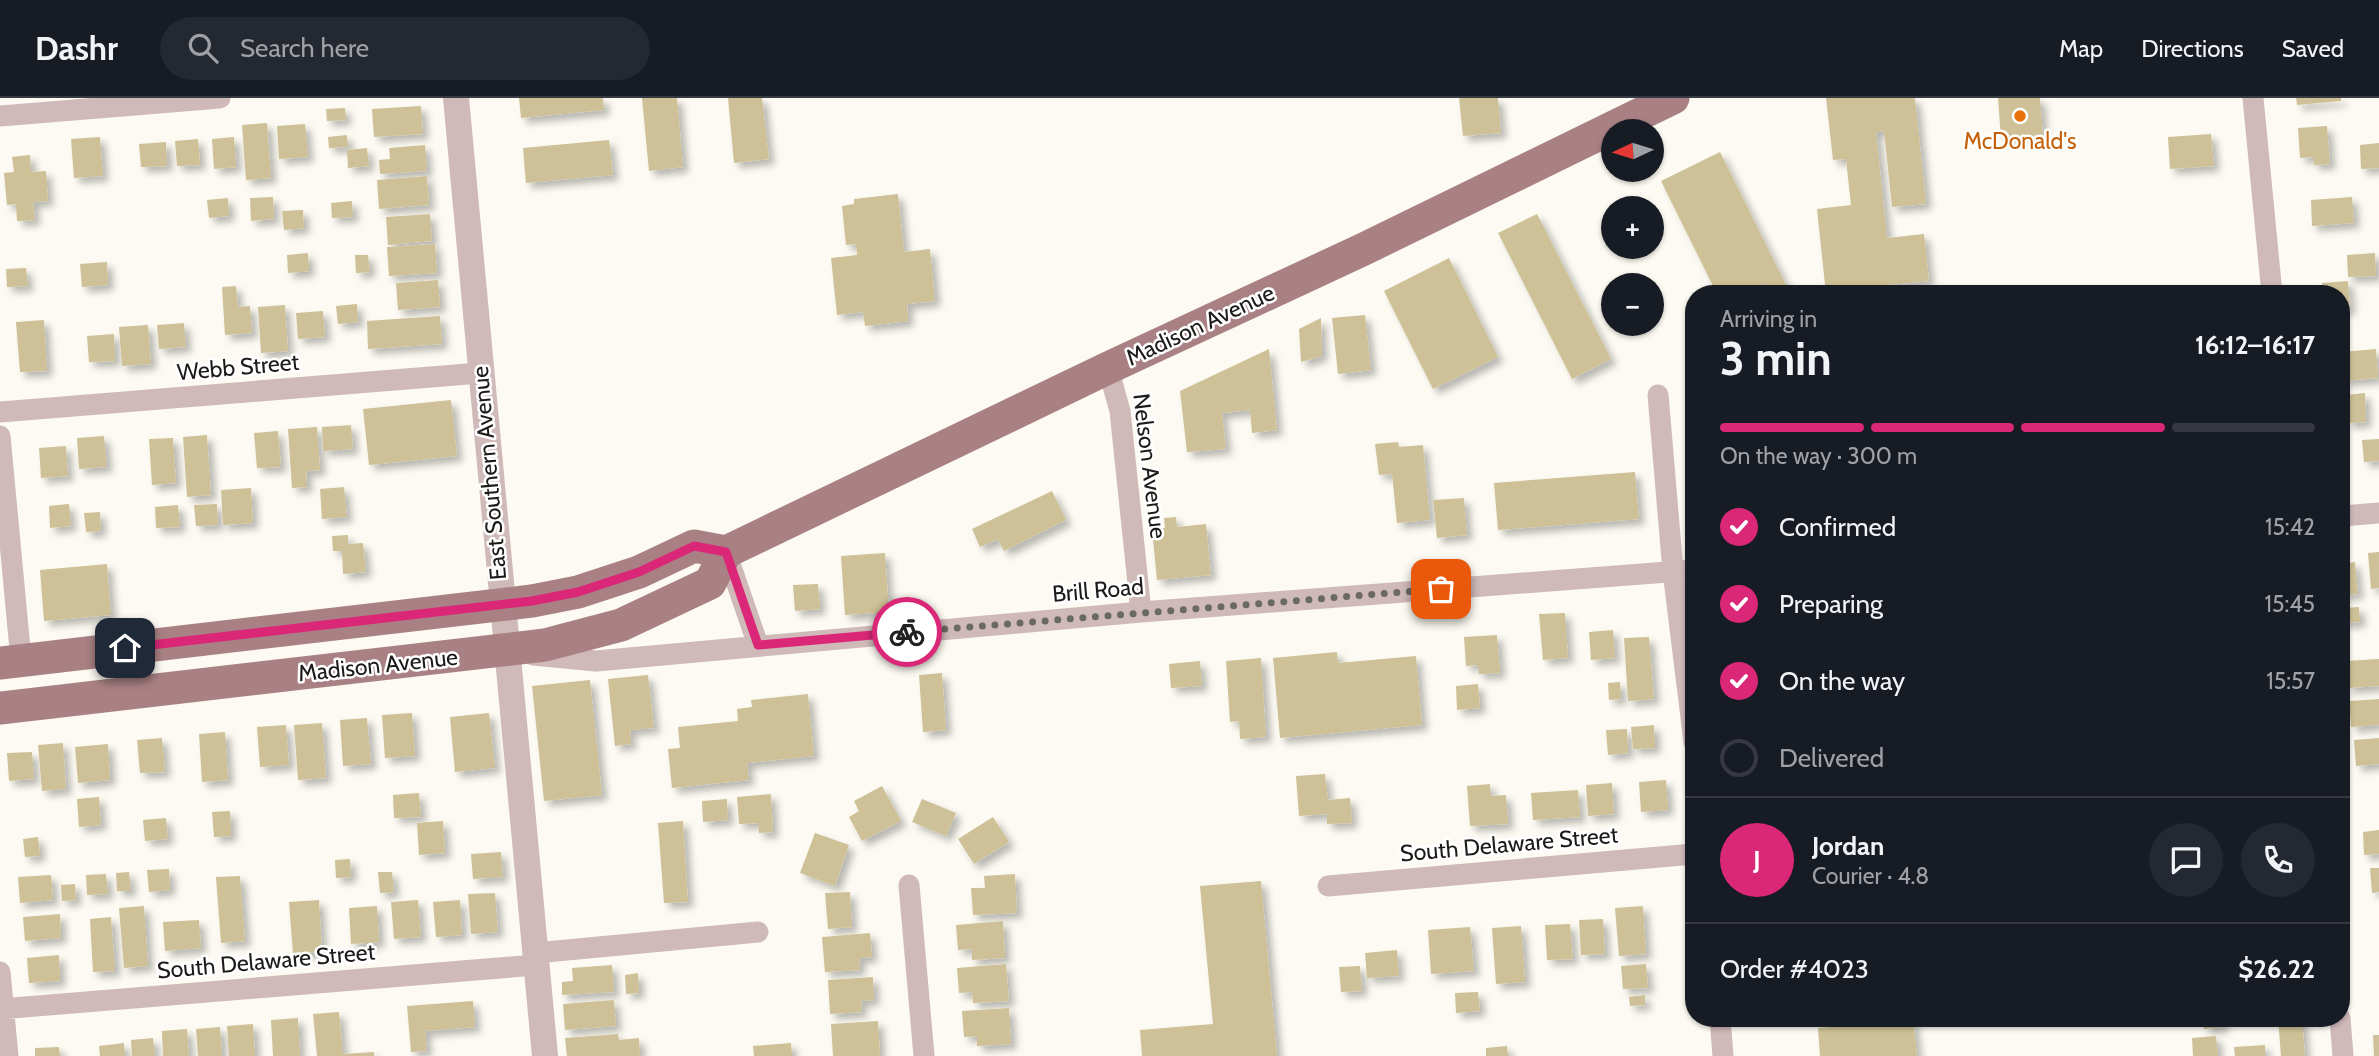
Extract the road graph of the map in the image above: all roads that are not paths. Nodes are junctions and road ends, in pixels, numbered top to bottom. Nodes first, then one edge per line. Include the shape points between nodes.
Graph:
1 (220, 98) edge
2 (456, 98) edge
3 (1673, 98) edge
4 (2253, 98) edge
5 (0, 116) edge
6 (2271, 285) edge
7 (1108, 368) junction
8 (481, 373) junction
9 (1658, 395) dead end
10 (0, 412) edge
11 (0, 436) edge
12 (2379, 513) edge
13 (2350, 515) edge
14 (726, 552) junction
15 (1683, 570) edge
16 (1685, 601) edge
17 (502, 605) junction
18 (1141, 612) junction
19 (758, 645) junction
20 (507, 651) junction
21 (10, 661) edge
22 (0, 708) edge
23 (1685, 856) edge
24 (909, 885) dead end
25 (1328, 886) dead end
26 (758, 932) dead end
27 (536, 959) junction
28 (0, 972) edge
29 (1, 1009) edge
30 (1721, 1027) edge
31 (2341, 1027) edge
32 (8, 1056) edge
33 (545, 1056) edge
34 (924, 1056) edge
35 (1723, 1056) edge
36 (2343, 1056) edge

1 - 5 street
2 - 8 street, East Southern Avenue
3 - 7 main road, Madison Avenue
4 - 6 street
7 - 14 main road, Madison Avenue
7 - 18 street, Nelson Avenue via 1120,411
8 - 10 street, Webb Street
8 - 17 street, East Southern Avenue
9 - 15 street
11 - 21 street
12 - 13 street
14 - 17 main road, Madison Avenue via 694,546 639,572 578,592
14 - 19 street
14 - 20 main road, Madison Avenue via 710,583 655,610 586,636
15 - 16 street
15 - 18 street, Brill Road
17 - 20 street, East Southern Avenue
17 - 21 main road, Madison Avenue
18 - 19 street, Brill Road
19 - 20 street, Brill Road via 597,661
20 - 22 main road, Madison Avenue
20 - 27 street, East Southern Avenue
23 - 25 street, South Delaware Street
24 - 34 street
26 - 27 street, South Delaware Street
27 - 29 street, South Delaware Street
27 - 33 street, East Southern Avenue
28 - 29 street
29 - 32 street
30 - 35 street
31 - 36 street

